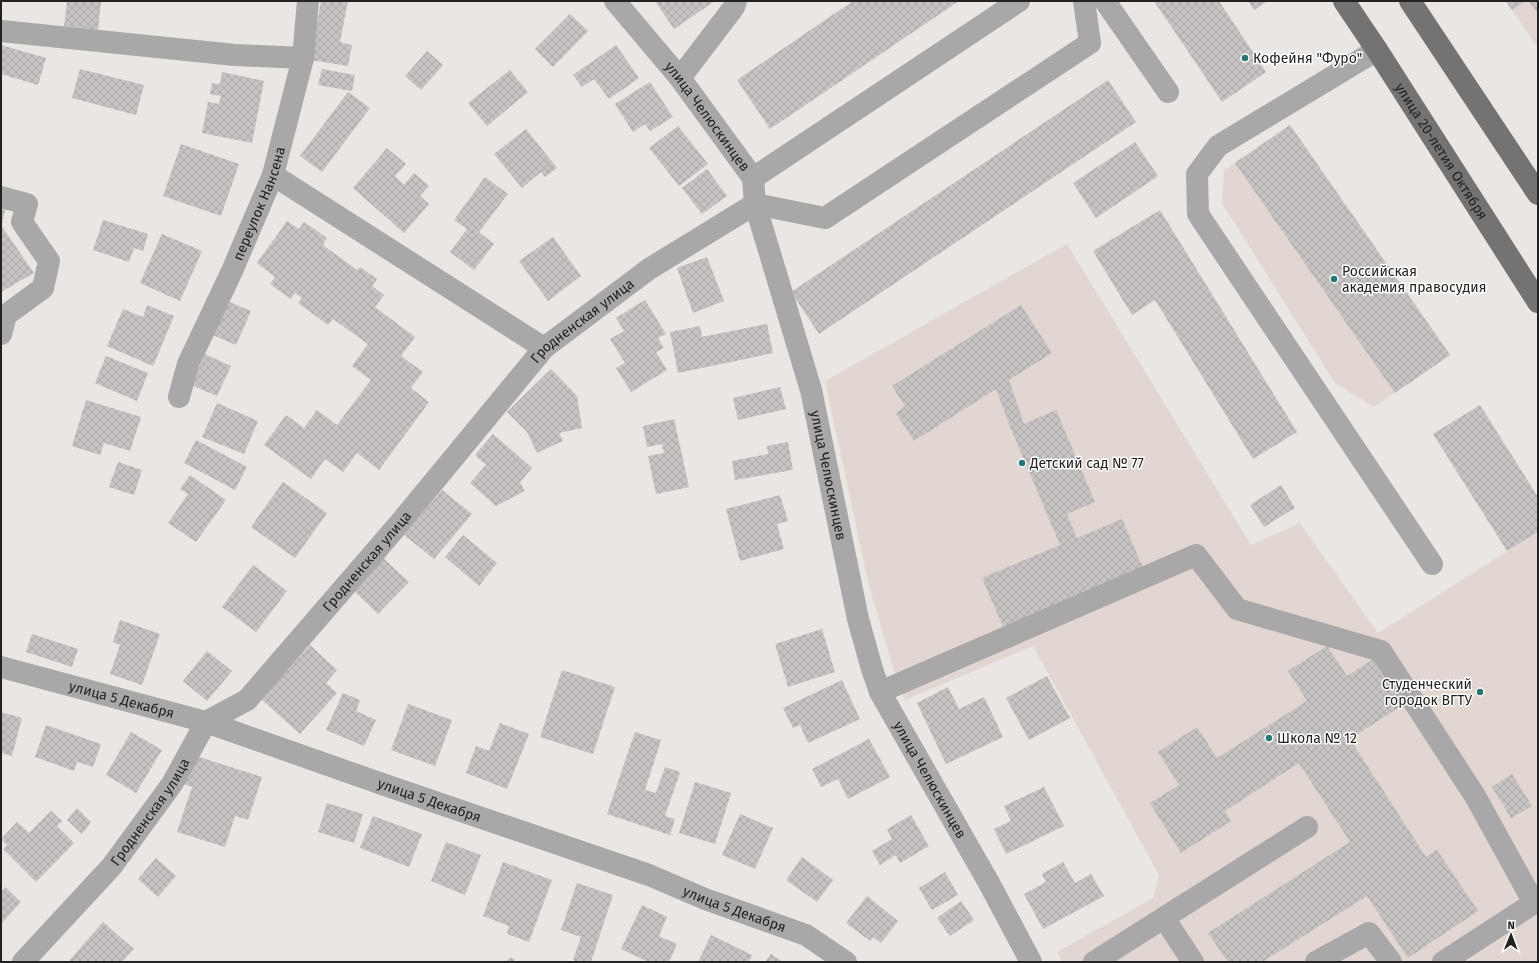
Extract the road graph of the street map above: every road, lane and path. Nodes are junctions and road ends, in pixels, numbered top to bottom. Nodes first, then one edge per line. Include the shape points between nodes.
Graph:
1 (308, 1) edge
2 (615, 1) edge
3 (736, 1) edge
4 (1019, 1) edge
5 (1084, 1) edge
6 (1105, 1) edge
7 (1344, 1) edge
8 (1410, 1) edge
9 (1, 31) edge
10 (1377, 50) junction
11 (303, 58) junction
12 (680, 78) junction
13 (1168, 92) dead end
14 (273, 175) junction
15 (753, 178) junction
16 (1538, 194) edge
17 (1, 197) edge
18 (755, 204) junction
19 (1538, 302) edge
20 (1, 334) edge
21 (544, 348) junction
22 (179, 397) dead end
23 (1432, 564) dead end
24 (1, 667) edge
25 (880, 692) junction
26 (206, 722) junction
27 (1307, 827) dead end
28 (1164, 918) junction
29 (23, 962) edge
30 (846, 962) edge
31 (1031, 962) edge
32 (1094, 962) edge
33 (1193, 962) edge
34 (1316, 962) edge
35 (1391, 962) edge
36 (1443, 962) edge

1 - 11 street, переулок Нансена
2 - 12 street, улица Челюскинцев
3 - 12 street
4 - 15 street
5 - 18 street via 1090,43 825,218
6 - 13 street
7 - 10 main road, улица 20-летия Октября
8 - 16 main road
9 - 11 street via 235,55
10 - 19 main road, улица 20-летия Октября
10 - 23 street via 1218,146 1197,174 1198,214
11 - 14 street, переулок Нансена
12 - 15 street, улица Челюскинцев
14 - 21 street
14 - 22 street, переулок Нансена via 188,364
15 - 18 street, улица Челюскинцев
17 - 20 street via 27,204 22,222 49,261 43,288 6,315
18 - 21 street, Гродненская улица via 649,269
18 - 25 street, улица Челюскинцев via 811,390 858,620
21 - 26 street, Гродненская улица via 247,700
24 - 26 street, улица 5 Декабря
25 - 31 street, улица Челюскинцев
25 - 36 street via 1196,555 1237,609 1380,651 1475,796 1534,903
26 - 29 street, Гродненская улица via 172,784 112,866
26 - 30 street, улица 5 Декабря via 649,875 705,899 806,935
27 - 28 street
28 - 32 street
28 - 33 street
34 - 35 street via 1369,933

